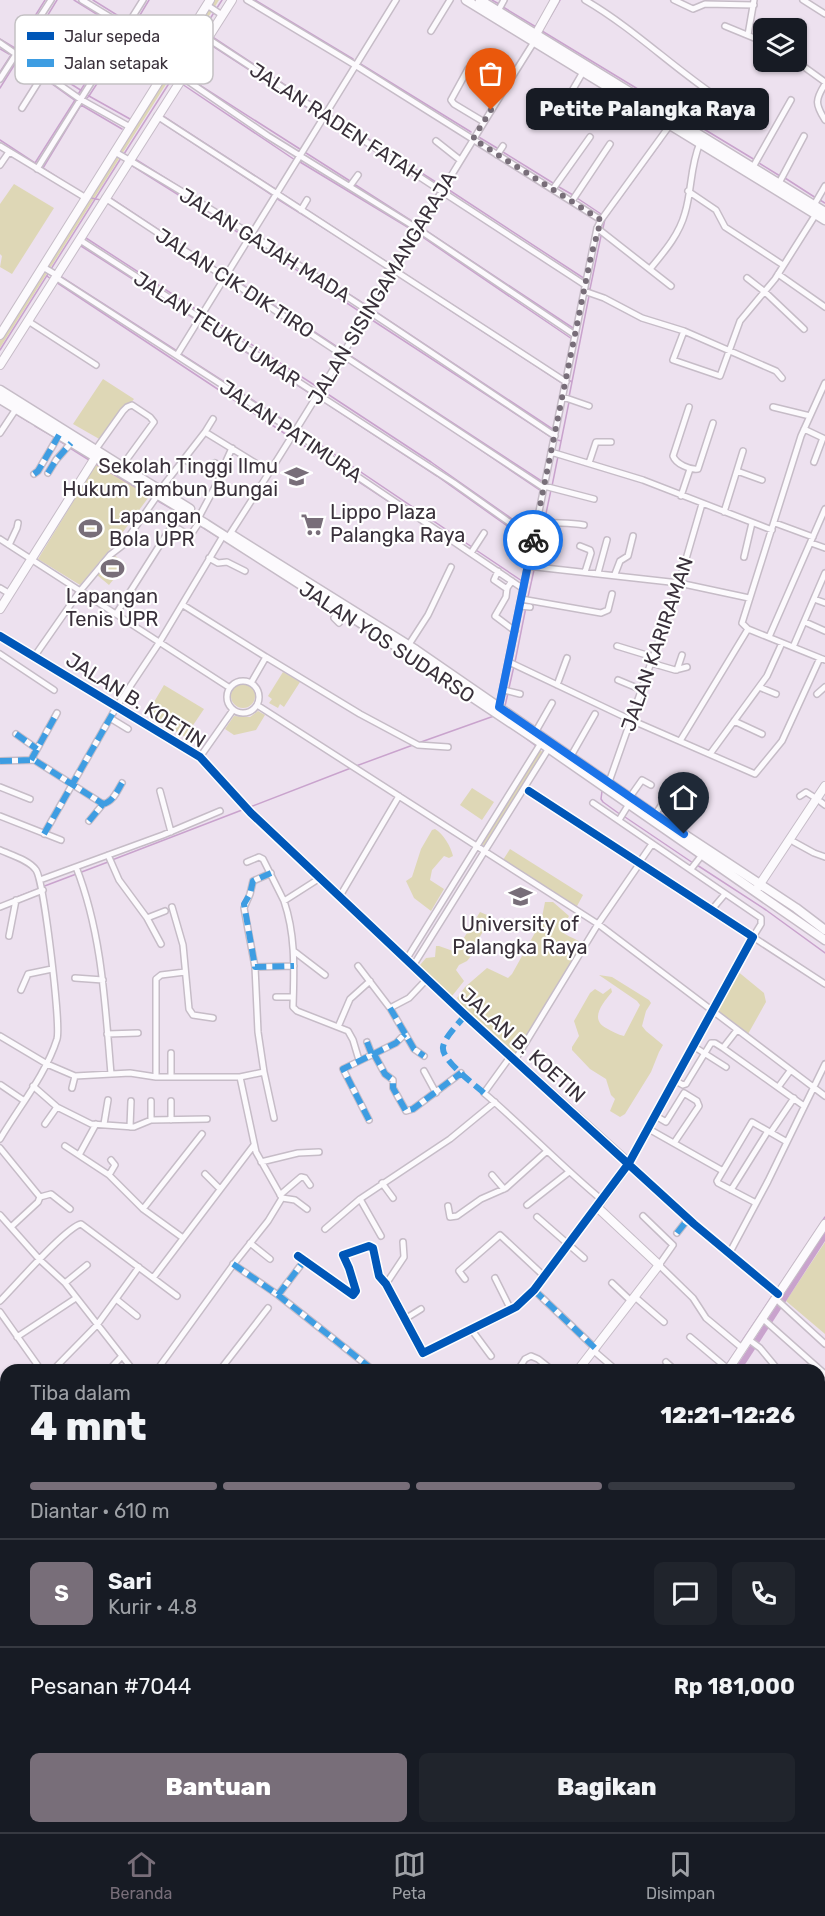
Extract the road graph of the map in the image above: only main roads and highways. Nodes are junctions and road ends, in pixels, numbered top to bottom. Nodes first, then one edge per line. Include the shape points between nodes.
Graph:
1 (466, 0) edge
2 (480, 0) edge
3 (500, 15) junction
4 (535, 38) junction
5 (613, 85) junction
6 (818, 210) edge
7 (825, 220) edge
8 (0, 390) edge
9 (0, 399) edge
10 (37, 417) junction
11 (95, 454) junction
12 (159, 493) junction
13 (200, 518) junction
14 (224, 537) junction
15 (358, 617) junction
16 (416, 655) junction
17 (503, 712) junction
18 (630, 801) junction
19 (664, 825) junction
20 (760, 889) junction
21 (825, 930) edge
22 (825, 940) edge

1 - 3 main road
2 - 3 main road
3 - 4 main road
4 - 5 main road
4 - 5 main road via 583,72
5 - 6 main road
5 - 6 main road via 670,125
6 - 7 main road
8 - 10 main road, JALAN YOS SUDARSO
9 - 10 main road, JALAN YOS SUDARSO
10 - 11 main road, JALAN YOS SUDARSO
10 - 11 main road, JALAN YOS SUDARSO via 58,435
11 - 12 main road, JALAN YOS SUDARSO
11 - 12 main road, JALAN YOS SUDARSO via 122,466
12 - 13 main road, JALAN YOS SUDARSO
12 - 13 main road, JALAN YOS SUDARSO
13 - 14 main road, JALAN YOS SUDARSO
14 - 15 main road, JALAN YOS SUDARSO
14 - 15 main road, JALAN YOS SUDARSO
15 - 16 main road, JALAN YOS SUDARSO
15 - 16 main road, JALAN YOS SUDARSO via 408,646
16 - 17 main road, JALAN YOS SUDARSO
17 - 18 main road, JALAN YOS SUDARSO via 572,756
17 - 18 main road, JALAN YOS SUDARSO via 543,749
18 - 19 main road, JALAN YOS SUDARSO
18 - 19 main road, JALAN YOS SUDARSO
19 - 20 main road, JALAN YOS SUDARSO
19 - 20 main road, JALAN YOS SUDARSO via 702,855
20 - 21 main road, JALAN YOS SUDARSO
20 - 22 main road, JALAN YOS SUDARSO

